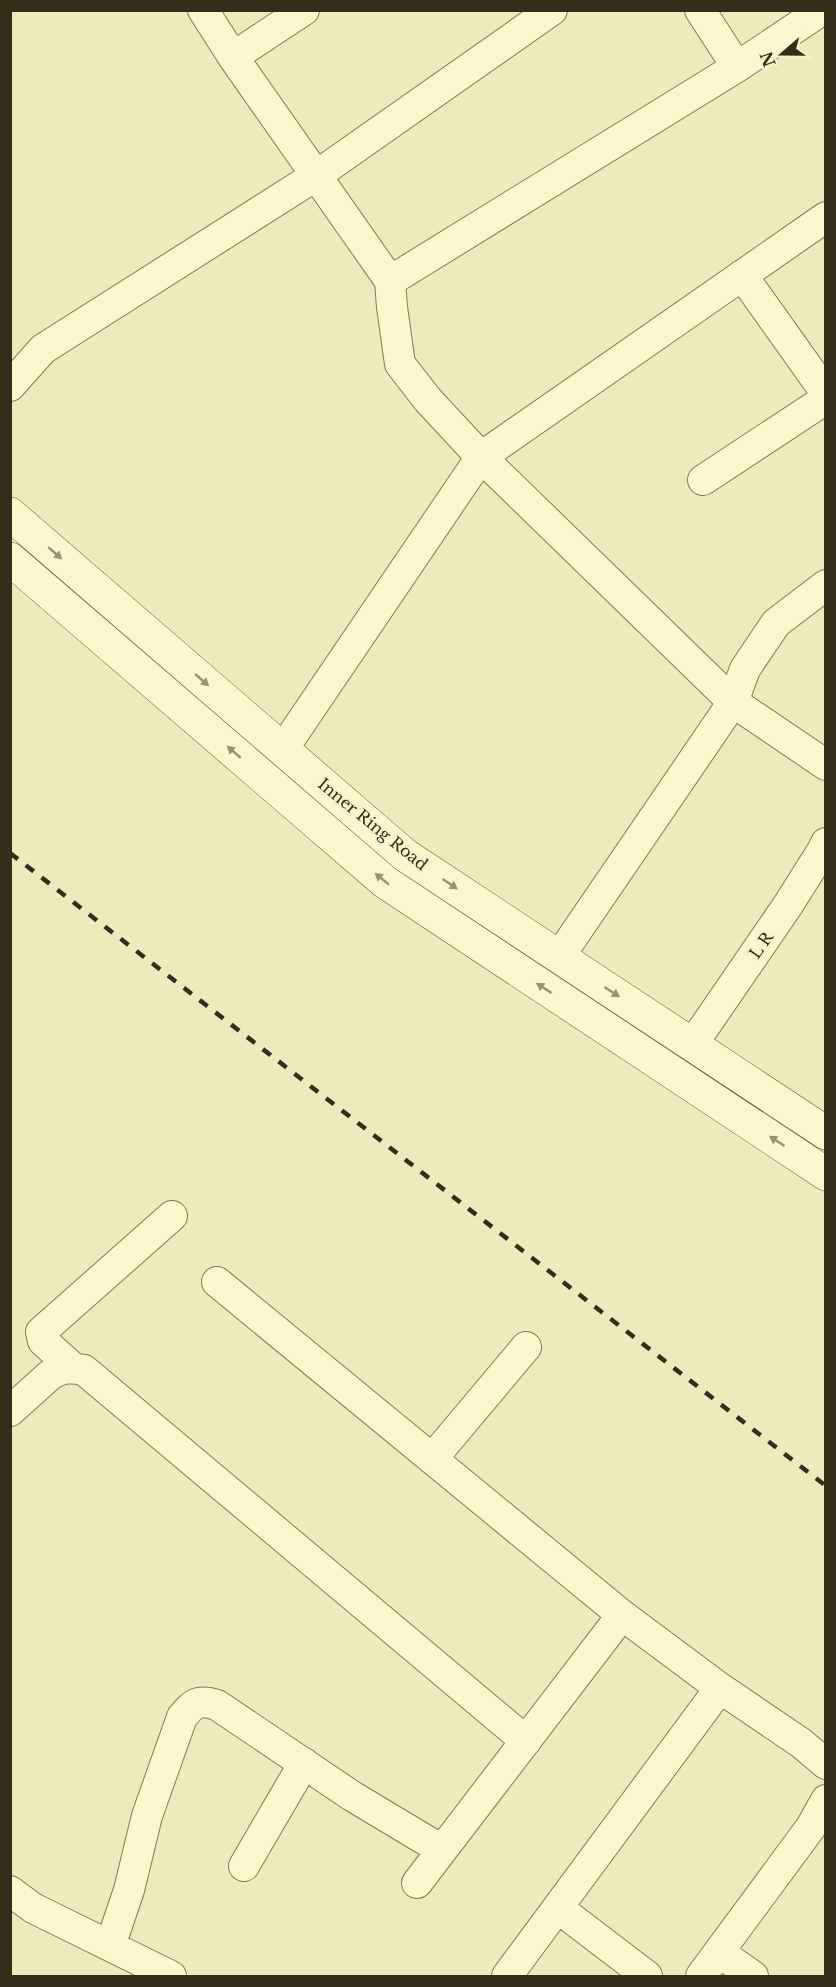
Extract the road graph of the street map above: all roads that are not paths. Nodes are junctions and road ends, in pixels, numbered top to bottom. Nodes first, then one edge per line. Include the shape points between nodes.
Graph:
1 (202, 10) edge
2 (304, 10) edge
3 (552, 10) edge
4 (700, 10) edge
5 (822, 10) edge
6 (233, 57) junction
7 (737, 67) junction
8 (317, 175) junction
9 (825, 216) edge
10 (742, 275) junction
11 (390, 281) junction
12 (10, 386) edge
13 (825, 393) edge
14 (825, 399) edge
15 (481, 458) junction
16 (703, 480) dead end
17 (10, 514) edge
18 (10, 559) edge
19 (825, 585) edge
20 (733, 702) junction
21 (283, 749) junction
22 (825, 765) edge
23 (825, 843) edge
24 (559, 957) junction
25 (692, 1045) junction
26 (825, 1133) edge
27 (825, 1174) edge
28 (172, 1216) dead end
29 (217, 1282) dead end
30 (526, 1347) dead end
31 (72, 1367) junction
32 (10, 1411) edge
33 (432, 1459) junction
34 (622, 1615) junction
35 (720, 1688) junction
36 (526, 1741) junction
37 (304, 1764) junction
38 (825, 1764) edge
39 (824, 1808) edge
40 (442, 1850) junction
41 (244, 1866) dead end
42 (417, 1883) dead end
43 (10, 1891) edge
44 (558, 1908) junction
45 (110, 1946) junction
46 (719, 1952) junction
47 (171, 1977) edge
48 (507, 1977) edge
49 (647, 1977) edge
50 (701, 1977) edge
51 (753, 1977) edge

1 - 6 street
2 - 6 street
3 - 8 street
4 - 7 street
5 - 7 street
6 - 8 street
7 - 11 street
8 - 11 street
8 - 12 street via 43,349
9 - 10 street
10 - 13 street
10 - 15 street
11 - 15 street via 400,364
14 - 16 street
15 - 20 street
15 - 21 street
17 -> 21 main road, Inner Ring Road
27 -> 18 main road via 384,882
19 - 20 street via 776,623 745,669
20 - 22 street
20 - 24 street
21 -> 24 main road, Inner Ring Road via 405,855
23 - 25 street, L R via 788,905
24 -> 25 main road, Inner Ring Road
25 - 26 main road, Inner Ring Road
28 - 31 street via 40,1332 43,1341
29 - 33 street
30 - 33 street
31 - 32 street via 50,1375
31 - 36 street via 84,1370
33 - 34 street
34 - 35 street
34 - 36 street
35 - 38 street
35 - 44 street
36 - 40 street
37 - 40 street
37 - 41 street
37 - 45 street via 217,1705 207,1701 193,1704 182,1717 147,1816
39 - 46 street
40 - 42 street
43 - 45 street via 33,1908
44 - 48 street
44 - 49 street
45 - 47 street
46 - 50 street
46 - 51 street

